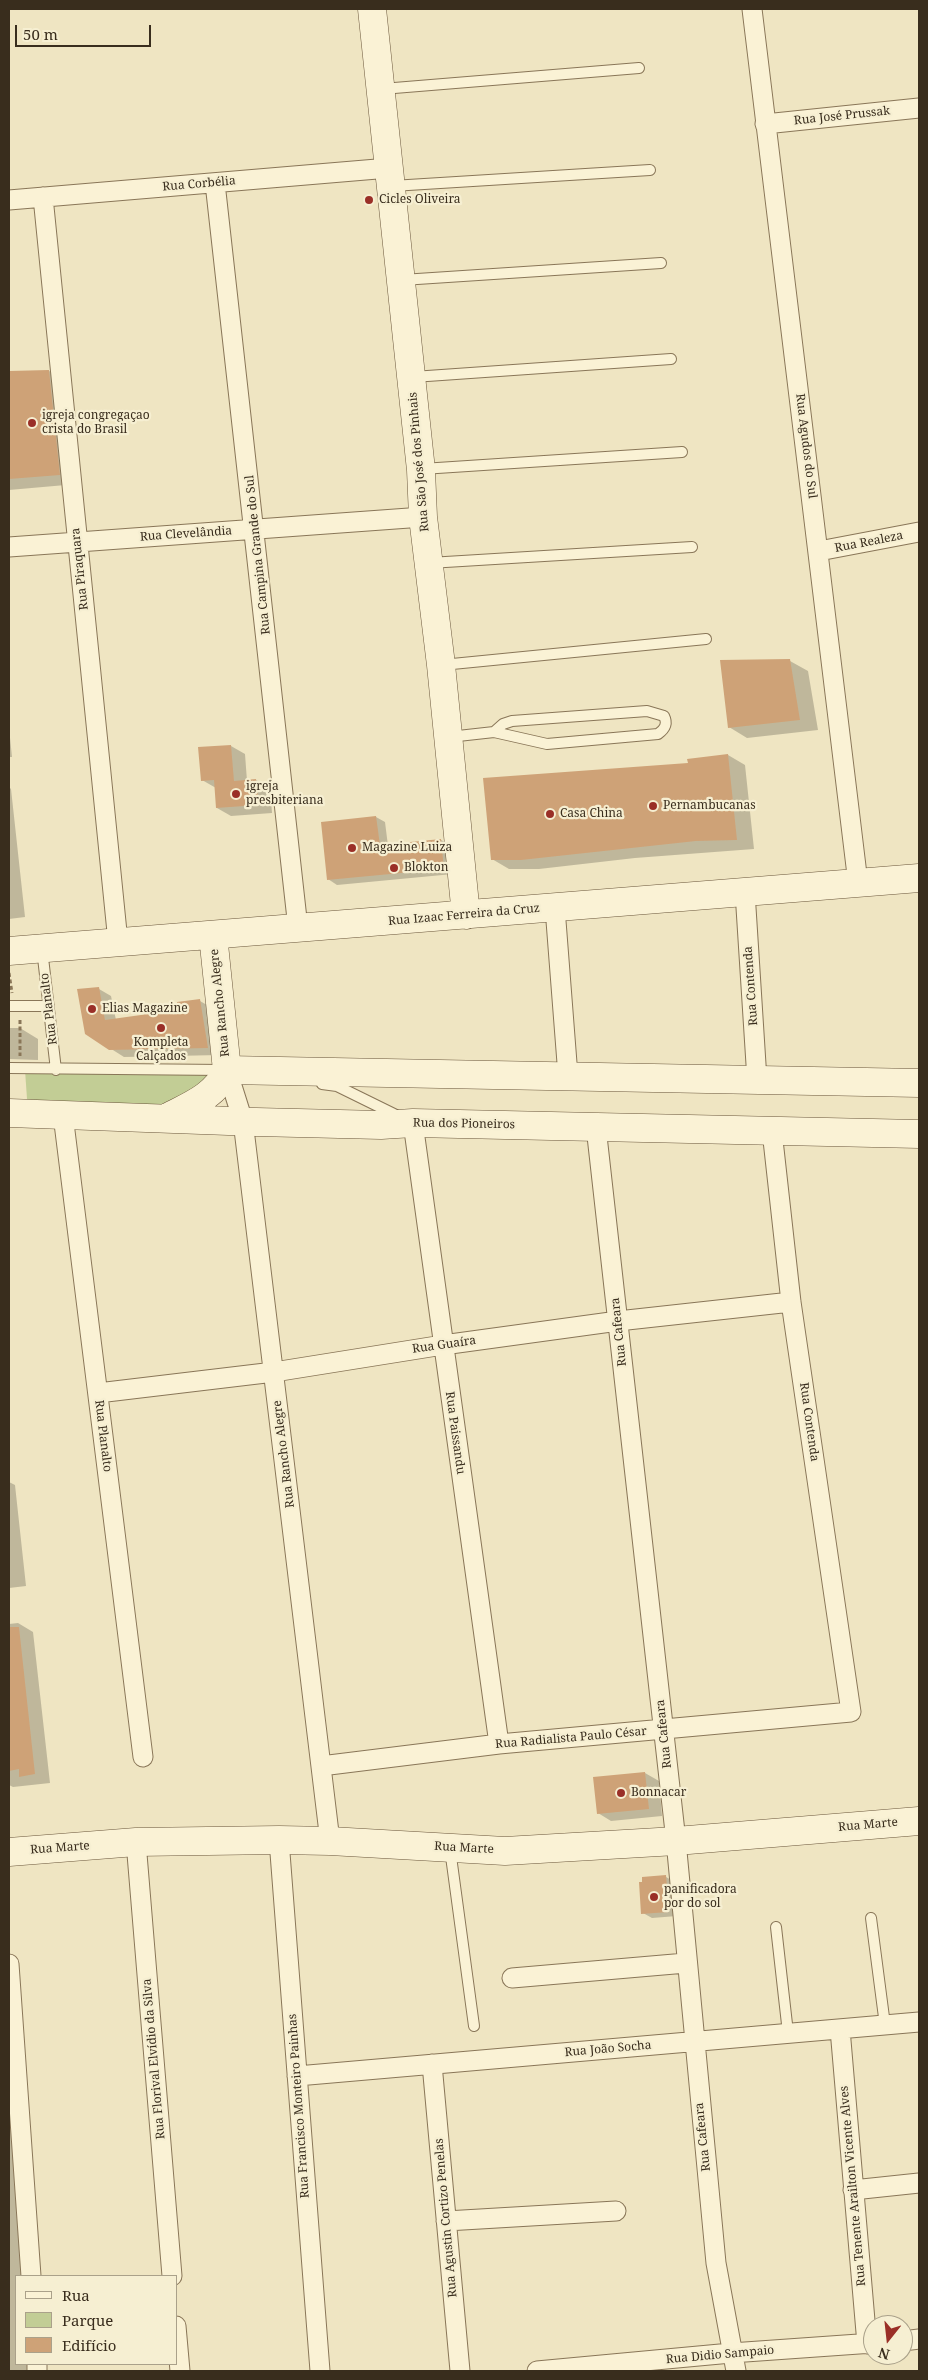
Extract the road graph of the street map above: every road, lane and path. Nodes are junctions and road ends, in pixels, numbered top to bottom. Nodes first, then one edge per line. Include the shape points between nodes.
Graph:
1 (372, 9) edge
2 (752, 9) edge
3 (639, 68) dead end
4 (381, 89) junction
5 (919, 108) edge
6 (765, 124) junction
7 (650, 170) dead end
8 (390, 177) junction
9 (215, 182) junction
10 (43, 197) junction
11 (9, 200) edge
12 (661, 263) dead end
13 (401, 280) junction
14 (671, 359) dead end
15 (411, 378) junction
16 (682, 452) dead end
17 (420, 470) junction
18 (423, 517) junction
19 (255, 529) junction
20 (919, 532) edge
21 (78, 542) junction
22 (9, 547) edge
23 (692, 547) dead end
24 (820, 551) junction
25 (429, 563) junction
26 (706, 640) dead end
27 (441, 665) junction
28 (494, 732) junction
29 (448, 737) junction
30 (919, 878) edge
31 (858, 883) junction
32 (745, 892) junction
33 (555, 908) junction
34 (466, 915) junction
35 (298, 928) junction
36 (214, 935) junction
37 (118, 942) junction
38 (42, 948) junction
39 (9, 950) edge
40 (9, 1006) edge
41 (49, 1006) junction
42 (9, 1068) edge
43 (56, 1070) junction
44 (227, 1070) junction
45 (568, 1076) junction
46 (758, 1080) junction
47 (919, 1083) edge
48 (9, 1113) edge
49 (63, 1115) junction
50 (166, 1119) junction
51 (243, 1121) junction
52 (413, 1123) junction
53 (596, 1127) junction
54 (772, 1131) junction
55 (919, 1134) edge
56 (791, 1302) junction
57 (618, 1321) junction
58 (443, 1345) junction
59 (274, 1372) junction
60 (98, 1393) junction
61 (852, 1712) joint
62 (663, 1729) junction
63 (499, 1744) junction
64 (143, 1757) dead end
65 (321, 1766) junction
66 (919, 1821) edge
67 (279, 1840) junction
68 (330, 1841) junction
69 (676, 1841) junction
70 (136, 1842) junction
71 (450, 1848) junction
72 (9, 1852) edge
73 (871, 1918) dead end
74 (776, 1927) dead end
75 (686, 1963) junction
76 (9, 1964) edge
77 (512, 1978) dead end
78 (919, 2022) edge
79 (885, 2025) junction
80 (474, 2026) dead end
81 (840, 2029) junction
82 (788, 2033) junction
83 (693, 2042) junction
84 (432, 2064) junction
85 (297, 2076) junction
86 (919, 2184) edge
87 (853, 2190) junction
88 (616, 2211) dead end
89 (446, 2221) junction
90 (31, 2275) edge
91 (172, 2275) edge
92 (867, 2315) edge
93 (863, 2344) edge
94 (178, 2348) edge
95 (731, 2353) junction
96 (180, 2371) edge
97 (320, 2371) edge
98 (460, 2371) edge
99 (537, 2371) edge
100 (736, 2371) edge

1 - 4 street, Rua São José dos Pinhais
2 - 6 street, Rua Agudos do Sul
3 - 4 lane
4 - 8 street, Rua São José dos Pinhais
5 - 6 street, Rua José Prussak
6 - 24 street, Rua Agudos do Sul
7 - 8 lane
8 - 9 street, Rua Corbélia
8 - 13 street, Rua São José dos Pinhais
9 - 10 street, Rua Corbélia
9 - 19 street, Rua Campina Grande do Sul
10 - 11 street, Rua Corbélia
10 - 21 street, Rua Piraquara
12 - 13 lane
13 - 15 street, Rua São José dos Pinhais
14 - 15 lane
15 - 17 street, Rua São José dos Pinhais
16 - 17 lane
17 - 18 street, Rua São José dos Pinhais
18 - 19 street, Rua Clevelândia
18 - 25 street, Rua São José dos Pinhais
19 - 21 street, Rua Clevelândia
19 - 35 street, Rua Campina Grande do Sul
20 - 24 street, Rua Realeza
21 - 22 street, Rua Clevelândia
21 - 37 street, Rua Piraquara
23 - 25 lane
24 - 31 street, Rua Agudos do Sul
25 - 27 street, Rua São José dos Pinhais
26 - 27 lane
27 - 29 street, Rua São José dos Pinhais
28 - 28 lane via 547,744 658,734 667,722 664,716 647,710 512,721
28 - 29 lane
29 - 34 street, Rua São José dos Pinhais
30 - 31 street, Rua Izaac Ferreira da Cruz
31 - 32 street, Rua Izaac Ferreira da Cruz
32 - 33 street, Rua Izaac Ferreira da Cruz
32 - 46 street, Rua Contenda
33 - 34 street, Rua Izaac Ferreira da Cruz
33 - 45 street
34 - 35 street, Rua Izaac Ferreira da Cruz
35 - 36 street, Rua Izaac Ferreira da Cruz
36 - 37 street, Rua Izaac Ferreira da Cruz
36 - 44 street, Rua Rancho Alegre
37 - 38 street, Rua Izaac Ferreira da Cruz
38 - 39 street, Rua Izaac Ferreira da Cruz
38 - 41 lane, Rua Planalto
40 - 41 lane
41 - 43 lane, Rua Planalto
42 - 43 lane
43 - 44 lane
44 - 45 street
44 - 50 street, Rua Rancho Alegre via 213,1092
44 - 51 street, Rua Rancho Alegre
44 - 52 lane via 337,1086
45 - 46 street
46 - 47 street
48 - 49 street, Rua dos Pioneiros
49 - 50 street, Rua dos Pioneiros
49 - 60 street, Rua Planalto
50 - 51 street, Rua dos Pioneiros
51 - 52 street, Rua dos Pioneiros
51 - 59 street, Rua Rancho Alegre
52 - 53 street, Rua dos Pioneiros
52 - 58 street, Rua Paissandu
53 - 54 street, Rua dos Pioneiros
53 - 57 street, Rua Cafeara
54 - 55 street, Rua dos Pioneiros
54 - 56 street, Rua Contenda
56 - 57 street, Rua Guaíra
56 - 61 street, Rua Contenda
57 - 58 street, Rua Guaíra
57 - 62 street, Rua Cafeara
58 - 59 street, Rua Guaíra
58 - 63 street, Rua Paissandu
59 - 60 street, Rua Guaíra
59 - 65 street, Rua Rancho Alegre
60 - 64 street, Rua Planalto
61 - 62 street, Rua Radialista Paulo César
62 - 63 street, Rua Radialista Paulo César
62 - 69 street, Rua Cafeara
63 - 65 street, Rua Radialista Paulo César
65 - 68 street, Rua Rancho Alegre
66 - 69 street, Rua Marte
67 - 68 street, Rua Marte
67 - 70 street, Rua Marte
67 - 85 street, Rua Francisco Monteiro Painhas
68 - 71 street, Rua Marte
69 - 71 street, Rua Marte via 505,1851
69 - 75 street, Rua Cafeara
70 - 72 street, Rua Marte
70 - 91 street, Rua Florival Elvídio da Silva
71 - 80 lane
73 - 79 lane
74 - 82 lane
75 - 77 street
75 - 83 street, Rua Cafeara
76 - 90 street
78 - 79 street, Rua João Socha
79 - 81 street, Rua João Socha
81 - 82 street, Rua João Socha
81 - 87 street, Rua Tenente Arailton Vicente Alves
82 - 83 street, Rua João Socha
83 - 84 street, Rua João Socha
83 - 95 street, Rua Cafeara via 716,2263
84 - 85 street, Rua João Socha
84 - 89 street, Rua Agustin Cortizo Penelas
85 - 97 street, Rua Francisco Monteiro Painhas
86 - 87 street
87 - 92 street, Rua Tenente Arailton Vicente Alves
88 - 89 street
89 - 98 street, Rua Agustin Cortizo Penelas
93 - 95 street, Rua Didio Sampaio
94 - 96 street
95 - 99 street, Rua Didio Sampaio
95 - 100 street, Rua Cafeara

